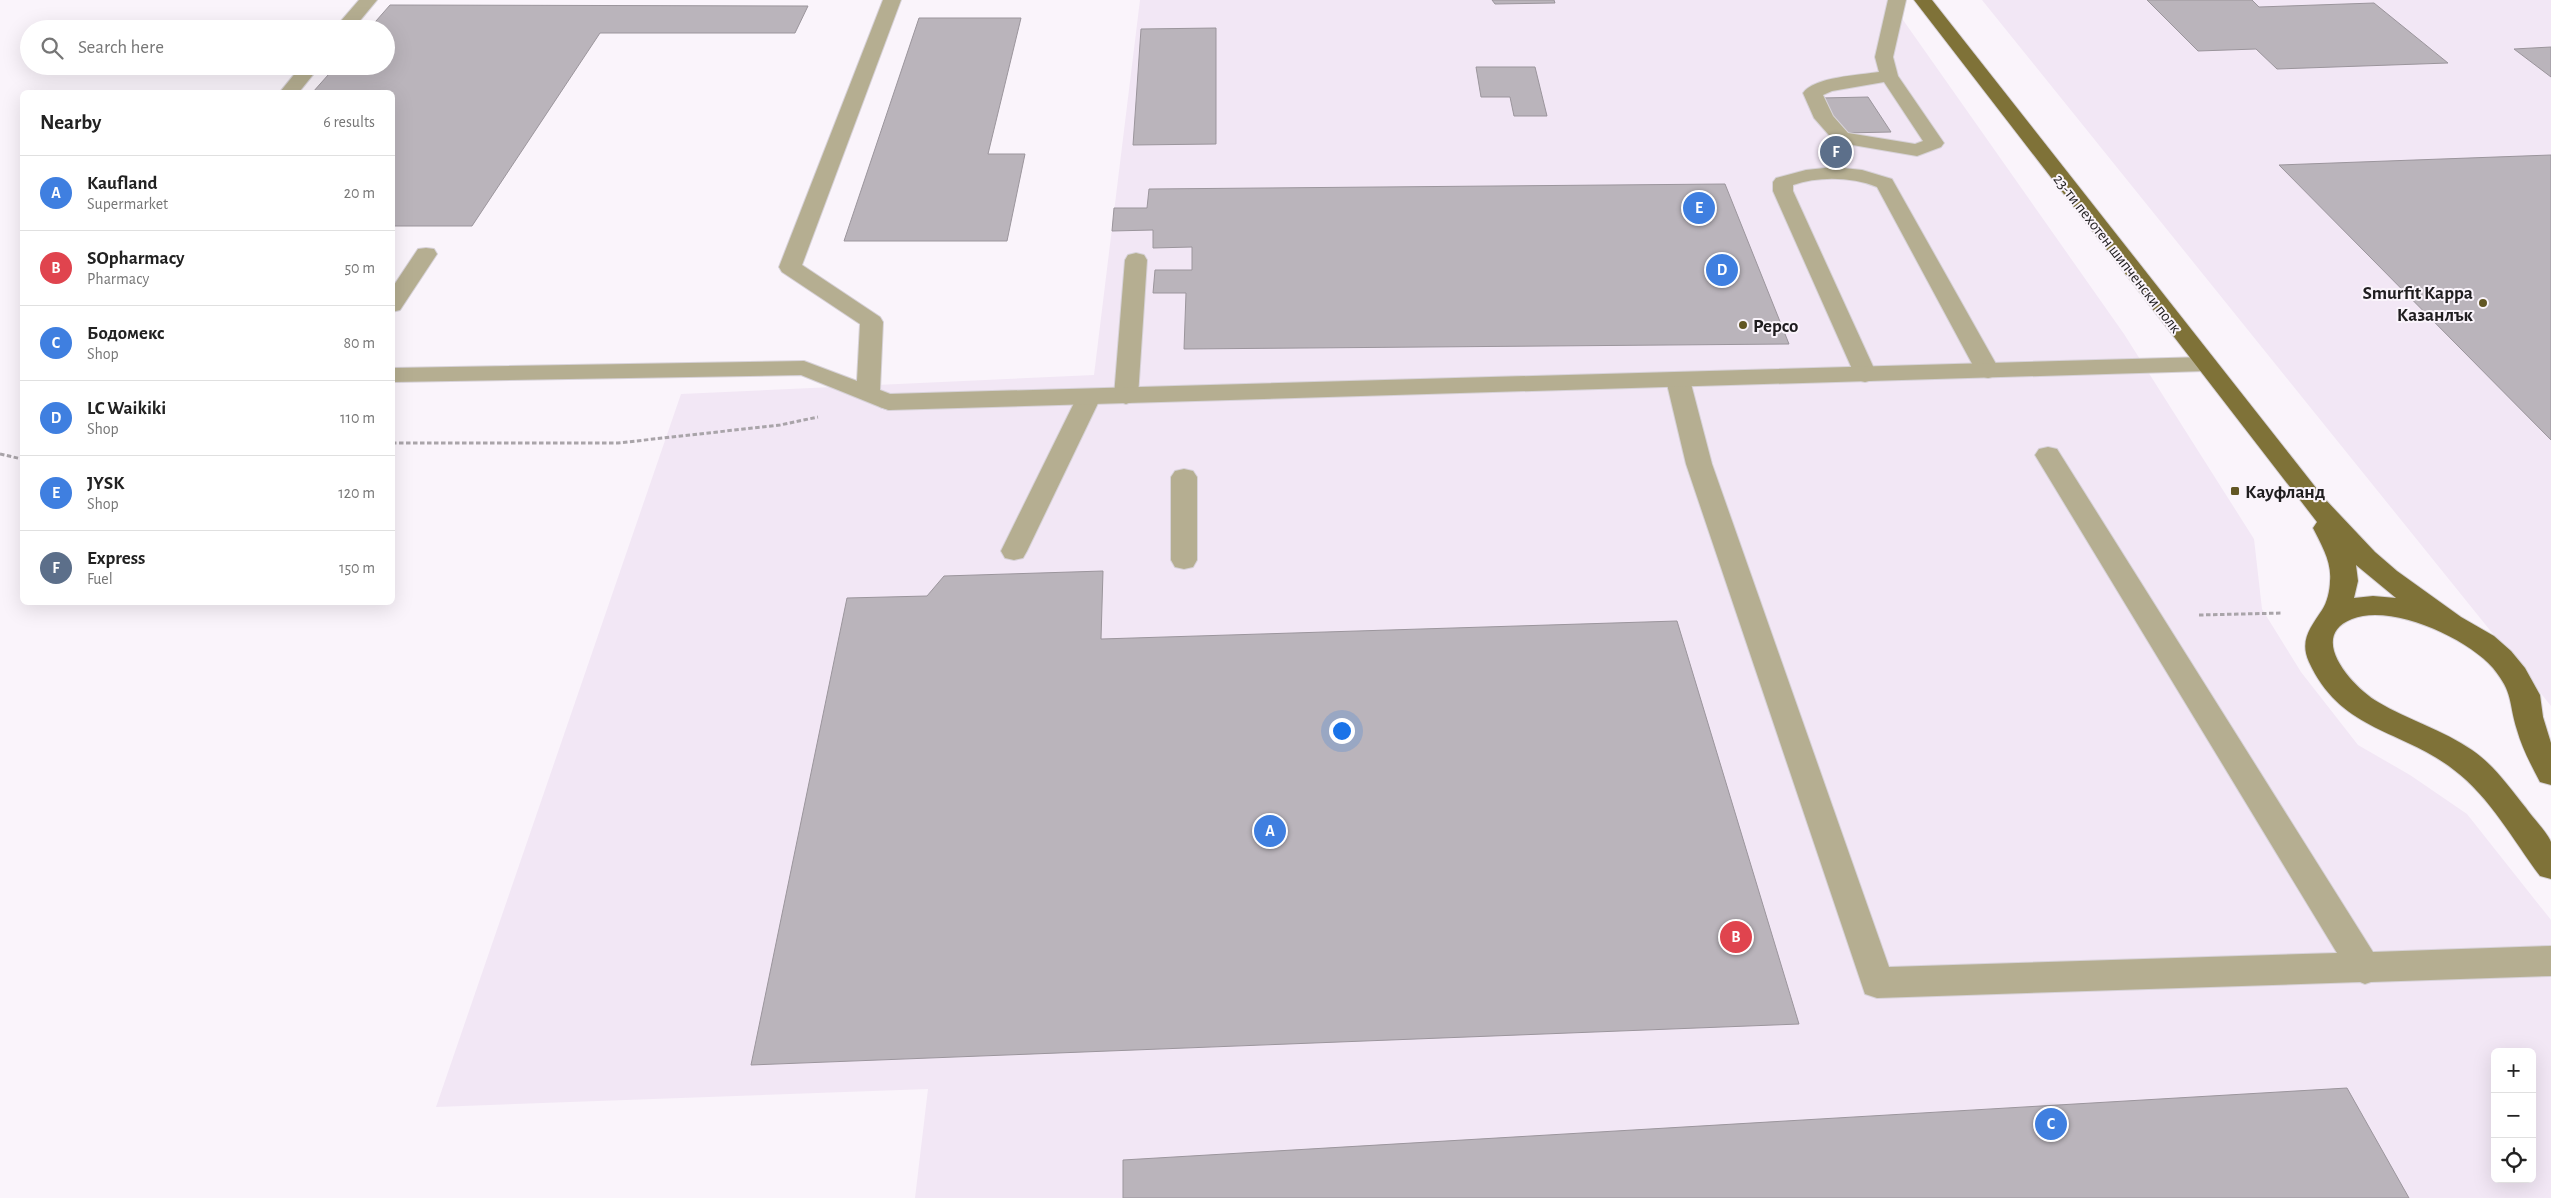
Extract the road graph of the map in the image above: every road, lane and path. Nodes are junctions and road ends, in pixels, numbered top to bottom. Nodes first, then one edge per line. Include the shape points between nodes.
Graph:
1 (368, 0) edge
2 (892, 0) edge
3 (1897, 0) edge
4 (1923, 0) edge
5 (351, 20) edge
6 (303, 75) edge
7 (1888, 76) junction
8 (290, 90) edge
9 (426, 254) dead end
10 (1136, 260) dead end
11 (395, 300) edge
12 (2204, 364) junction
13 (1988, 371) junction
14 (395, 375) edge
15 (1865, 375) junction
16 (1678, 380) junction
17 (1126, 396) junction
18 (1089, 397) junction
19 (878, 398) junction
20 (395, 443) edge
21 (0, 454) edge
22 (2048, 455) dead end
23 (20, 458) edge
24 (1184, 477) dead end
25 (2314, 504) junction
26 (1014, 551) dead end
27 (1184, 560) dead end
28 (2291, 613) dead end
29 (2148, 617) junction
30 (2332, 617) junction
31 (2450, 624) junction
32 (2551, 773) edge
33 (2551, 866) edge
34 (2551, 961) edge
35 (2365, 969) junction

1 - 5 street
2 - 19 street via 790,267 872,322
3 - 7 street via 1884,57
4 - 12 main road, 23-ти пехотен шипченски полк
6 - 8 street
7 - 7 street via 1914,113 1934,143 1917,150 1842,138 1824,118 1812,93 1827,86
9 - 11 street
10 - 17 street
12 - 13 street
12 - 25 main road, 23-ти пехотен шипченски полк
13 - 15 street
13 - 15 street via 1885,183 1872,176 1798,176 1783,182 1784,191
14 - 19 street via 804,368
15 - 16 street
16 - 17 street
16 - 35 street via 1702,473 1877,984
17 - 18 street
18 - 19 street
18 - 26 street
19 - 20 path via 780,425 618,443
21 - 23 path
22 - 29 street
24 - 27 street
25 - 30 main road, 23-ти пехотен шипченски полк via 2342,559 2346,576 2343,594
25 - 31 main road, 23-ти пехотен шипченски полк via 2387,578
28 - 29 path
29 - 35 street
30 - 31 main road, 23-ти пехотен шипченски полк via 2349,609 2370,606 2413,611
30 - 33 main road, 23-ти пехотен шипченски полк via 2319,640 2320,655 2340,687 2377,717 2460,758 2486,779
31 - 32 main road, 23-ти пехотен шипченски полк via 2491,650 2508,665 2519,681 2526,698 2532,734
34 - 35 street

